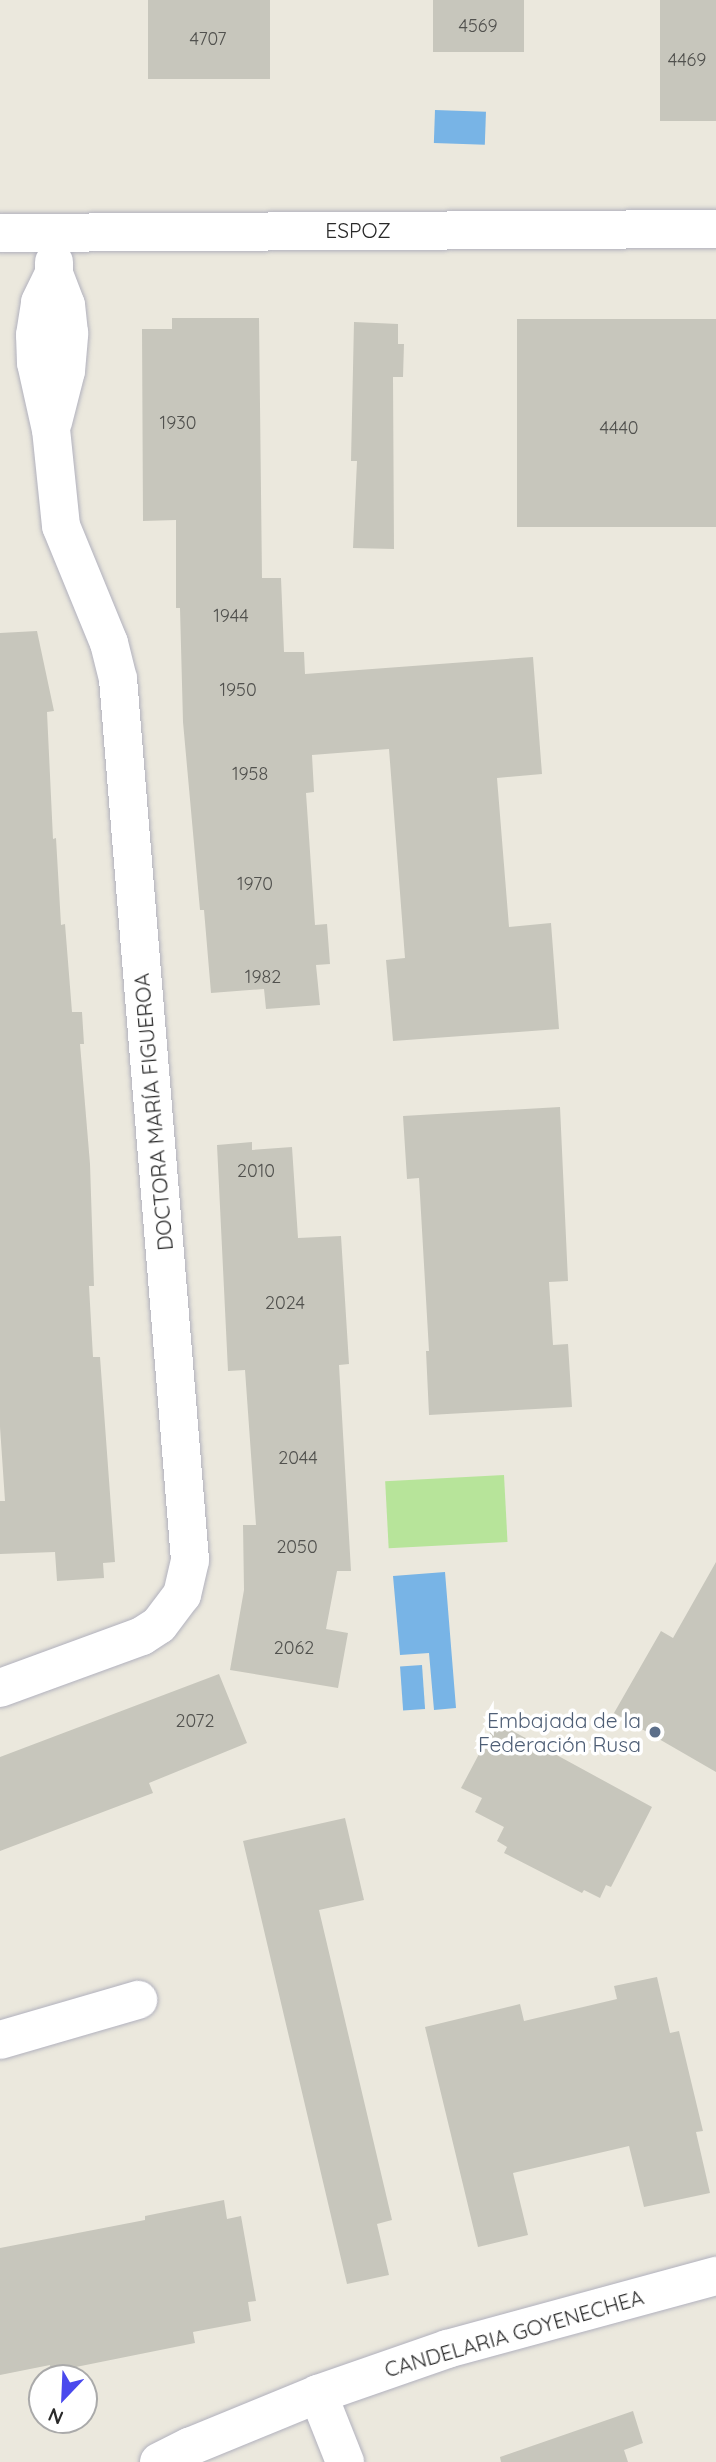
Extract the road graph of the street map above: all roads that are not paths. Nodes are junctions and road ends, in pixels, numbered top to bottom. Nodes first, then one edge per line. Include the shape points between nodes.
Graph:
1 (716, 229) edge
2 (55, 232) junction
3 (0, 233) edge
4 (0, 1688) edge
5 (138, 2000) dead end
6 (0, 2040) edge
7 (716, 2276) edge
8 (318, 2394) junction
9 (159, 2462) edge
10 (345, 2462) edge

1 - 2 street, ESPOZ
2 - 3 street, ESPOZ
2 - 4 street, DOCTORA MARÍA FIGUEROA via 54,272 40,302 35,335 36,363 51,430 61,526 109,643 118,679 190,1560 182,1595 159,1625 142,1636
5 - 6 street
7 - 8 street, CANDELARIA GOYENECHEA via 447,2349
8 - 9 street, CANDELARIA GOYENECHEA
8 - 10 street

